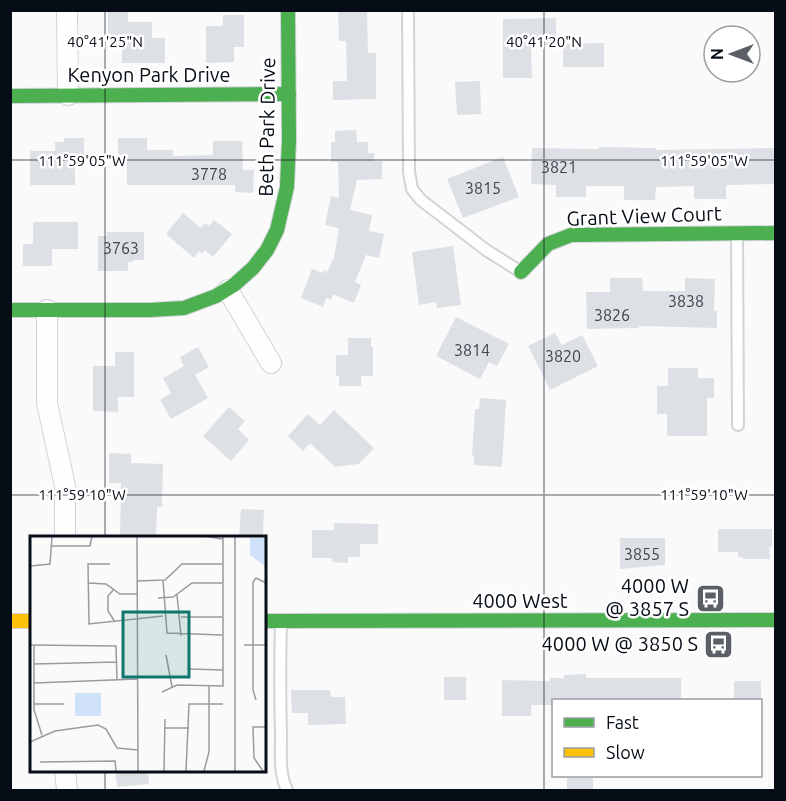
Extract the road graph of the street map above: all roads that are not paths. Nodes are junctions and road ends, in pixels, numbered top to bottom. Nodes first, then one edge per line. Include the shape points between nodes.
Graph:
1 (67, 10) edge
2 (288, 10) edge
3 (408, 10) edge
4 (289, 94) junction
5 (68, 95) junction
6 (10, 96) edge
7 (737, 233) junction
8 (776, 233) edge
9 (521, 272) joint
10 (228, 290) junction
11 (10, 310) edge
12 (46, 310) junction
13 (271, 363) dead end
14 (738, 425) dead end
15 (65, 536) edge
16 (776, 620) edge
17 (10, 621) edge
18 (30, 621) edge
19 (266, 621) edge
20 (281, 621) junction
21 (65, 771) edge
22 (67, 790) edge
23 (287, 790) edge

1 - 5 street
2 - 4 street, Beth Park Drive
3 - 9 lane, Grant View Court via 412,189 486,250
4 - 5 street, Kenyon Park Drive
4 - 10 street, Beth Park Drive via 289,171 283,217 262,258
5 - 6 street, Kenyon Park Drive
7 - 8 street, Grant View Court
7 - 9 street, Grant View Court via 571,235 552,240
7 - 14 lane
10 - 12 street, Beth Park Drive via 200,304 178,309
10 - 13 street
11 - 12 street, Beth Park Drive
12 - 15 street via 47,403 64,486
16 - 20 street, 4000 West
17 - 18 street
19 - 20 street, 4000 West
20 - 23 lane via 281,760
21 - 22 street

